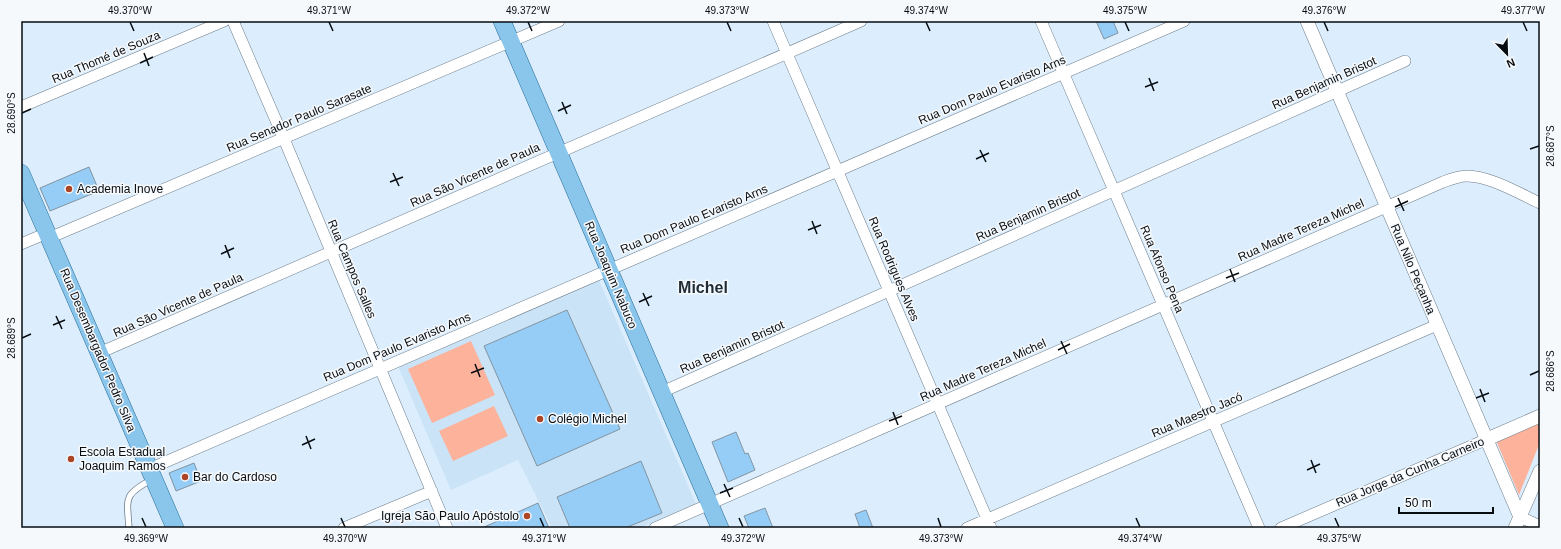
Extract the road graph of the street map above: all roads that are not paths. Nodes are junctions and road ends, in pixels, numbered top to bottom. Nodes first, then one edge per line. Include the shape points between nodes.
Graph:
1 (224, 21) edge
2 (233, 21) edge
3 (502, 21) edge
4 (559, 21) edge
5 (773, 21) edge
6 (861, 21) edge
7 (1041, 21) edge
8 (1184, 21) edge
9 (1307, 21) edge
10 (511, 42) junction
11 (786, 53) junction
12 (1405, 61) dead end
13 (1064, 73) junction
14 (1337, 91) junction
15 (21, 107) edge
16 (284, 139) junction
17 (558, 153) junction
18 (837, 171) junction
19 (21, 173) edge
20 (1114, 191) junction
21 (1540, 203) edge
22 (1386, 207) junction
23 (48, 236) junction
24 (21, 244) edge
25 (330, 252) junction
26 (609, 270) junction
27 (889, 291) junction
28 (1163, 305) junction
29 (1437, 326) junction
30 (99, 353) junction
31 (381, 368) junction
32 (662, 392) junction
33 (938, 404) junction
34 (1540, 416) edge
35 (1213, 422) junction
36 (1486, 440) junction
37 (1540, 471) edge
38 (151, 474) junction
39 (432, 491) junction
40 (710, 504) junction
41 (1518, 523) edge
42 (989, 524) edge
43 (1540, 526) edge
44 (129, 528) edge
45 (175, 528) edge
46 (344, 528) edge
47 (446, 528) edge
48 (655, 528) edge
49 (720, 528) edge
50 (967, 528) edge
51 (1258, 528) edge
52 (1281, 528) edge

1 - 15 street, Rua Thomé de Souza
2 - 16 street, Rua Campos Salles
3 - 10 main road, Rua Joaquim Nabuco
4 - 10 street, Rua Senador Paulo Sarasate
5 - 11 street, Rua Rodrigues Alves
6 - 11 street, Rua São Vicente de Paula
7 - 13 street, Rua Afonso Pena
8 - 13 street, Rua Dom Paulo Evaristo Arns
9 - 14 street, Rua Nilo Peçanha
10 - 16 street, Rua Senador Paulo Sarasate
10 - 17 main road, Rua Joaquim Nabuco
11 - 17 street, Rua São Vicente de Paula
11 - 18 street, Rua Rodrigues Alves
12 - 14 street, Rua Benjamin Bristot
13 - 18 street, Rua Dom Paulo Evaristo Arns
13 - 20 street, Rua Afonso Pena
14 - 20 street, Rua Benjamin Bristot
14 - 22 street, Rua Nilo Peçanha
16 - 23 street, Rua Senador Paulo Sarasate
16 - 25 street, Rua Campos Salles
17 - 25 street, Rua São Vicente de Paula
17 - 26 main road, Rua Joaquim Nabuco
18 - 26 street, Rua Dom Paulo Evaristo Arns
18 - 27 street, Rua Rodrigues Alves
19 - 23 main road, Rua Desembargador Pedro Silva
20 - 27 street, Rua Benjamin Bristot
20 - 28 street, Rua Afonso Pena
21 - 22 street, Rua Madre Tereza Michel via 1484,179 1466,176 1444,182
22 - 28 street, Rua Madre Tereza Michel
22 - 29 street, Rua Nilo Peçanha
23 - 24 street, Rua Senador Paulo Sarasate
23 - 30 main road, Rua Desembargador Pedro Silva
25 - 30 street, Rua São Vicente de Paula
25 - 31 street, Rua Campos Salles
26 - 31 street, Rua Dom Paulo Evaristo Arns
26 - 32 main road, Rua Joaquim Nabuco
27 - 32 street, Rua Benjamin Bristot
27 - 33 street, Rua Rodrigues Alves
28 - 33 street, Rua Madre Tereza Michel
28 - 35 street, Rua Afonso Pena
29 - 35 street, Rua Maestro Jacó
29 - 36 street, Rua Nilo Peçanha
30 - 38 main road, Rua Desembargador Pedro Silva
31 - 38 street, Rua Dom Paulo Evaristo Arns
31 - 39 street, Rua Campos Salles
32 - 40 main road, Rua Joaquim Nabuco
33 - 40 street, Rua Madre Tereza Michel
33 - 42 street, Rua Rodrigues Alves
34 - 36 street, Rua Jorge da Cunha Carneiro
35 - 42 street, Rua Maestro Jacó
35 - 51 street, Rua Afonso Pena
36 - 41 street, Rua Nilo Peçanha
36 - 52 street, Rua Jorge da Cunha Carneiro
37 - 41 street
38 - 44 lane via 130,494 127,504
38 - 45 main road, Rua Desembargador Pedro Silva
39 - 46 street
39 - 47 street, Rua Campos Salles
40 - 48 street, Rua Madre Tereza Michel
40 - 49 main road, Rua Joaquim Nabuco
41 - 43 street
42 - 50 street, Rua Maestro Jacó

